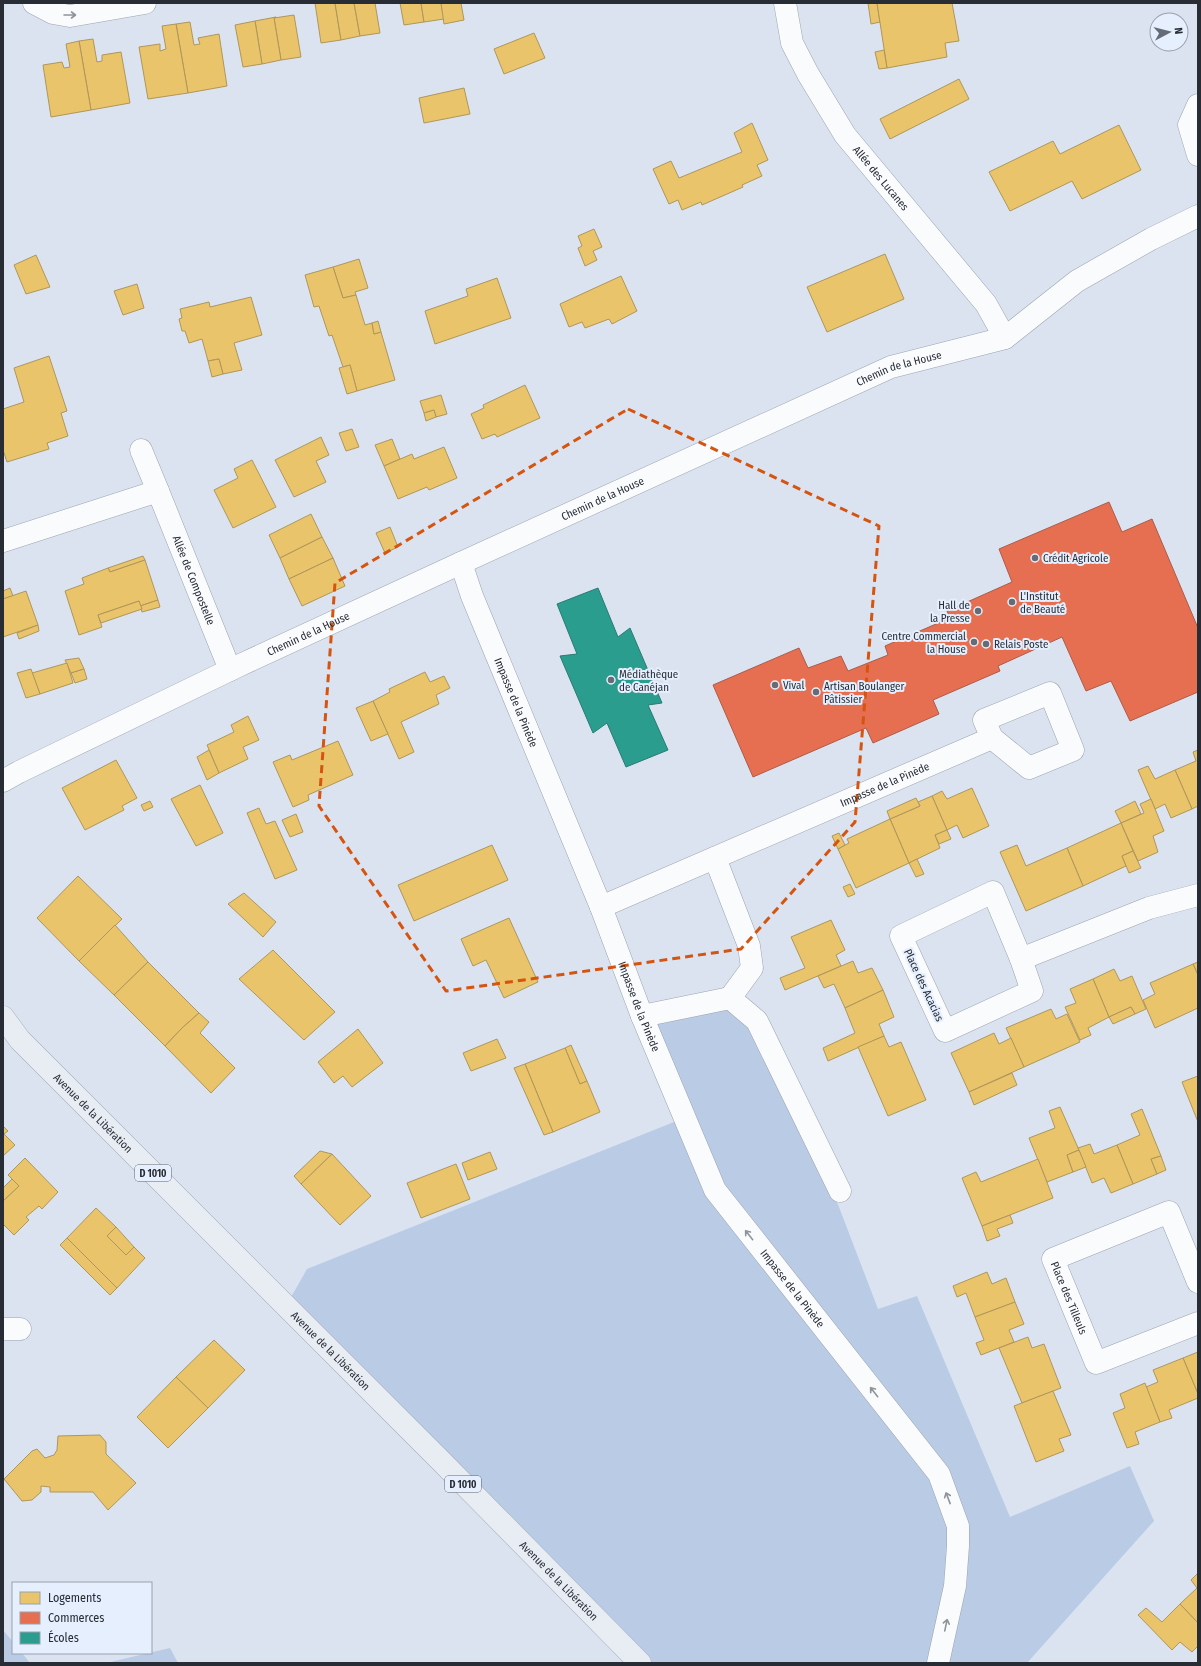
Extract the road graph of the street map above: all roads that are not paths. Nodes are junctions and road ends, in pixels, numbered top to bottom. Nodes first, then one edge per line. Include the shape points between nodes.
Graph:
1 (34, 3) edge
2 (145, 3) edge
3 (785, 3) edge
4 (1198, 105) edge
5 (1198, 155) edge
6 (1198, 216) edge
7 (1005, 338) junction
8 (141, 450) dead end
9 (158, 491) junction
10 (3, 541) edge
11 (461, 562) junction
12 (230, 670) junction
13 (992, 738) dead end
14 (3, 782) edge
15 (715, 858) junction
16 (1198, 895) edge
17 (601, 907) junction
18 (1021, 959) junction
19 (730, 998) junction
20 (642, 1016) junction
21 (3, 1017) edge
22 (11, 1034) edge
23 (840, 1191) dead end
24 (1196, 1272) edge
25 (1198, 1323) edge
26 (640, 1663) edge
27 (938, 1663) edge

1 -> 2 street via 53,13 70,16
3 - 7 street, Allée des Lucanes via 792,43 845,135 986,304
4 - 5 street via 1189,125
6 - 7 street, Chemin de la House via 1077,281
7 - 11 street, Chemin de la House via 891,367
8 - 9 street, Allée de Compostelle
9 - 10 street
9 - 12 street, Allée de Compostelle
11 - 12 street, Chemin de la House
11 - 17 street, Impasse de la Pinède via 472,596
12 - 14 street, Chemin de la House
13 - 15 street, Impasse de la Pinède
15 - 17 street, Impasse de la Pinède
15 - 19 street via 749,946 752,968
16 - 18 street via 1149,908
17 - 20 street, Impasse de la Pinède
18 - 18 street, Place des Acacias via 993,892 901,936 945,1031 1032,991
19 - 20 street
19 - 23 street via 758,1021
27 -> 20 street, Impasse de la Pinède via 955,1586 958,1546 958,1526 939,1474 715,1190
21 - 22 main road, Avenue de la Libération / D 1010
22 - 26 main road, Avenue de la Libération / D 1010
24 - 25 street, Place des Tilleuls via 1169,1212 1053,1259 1096,1363

